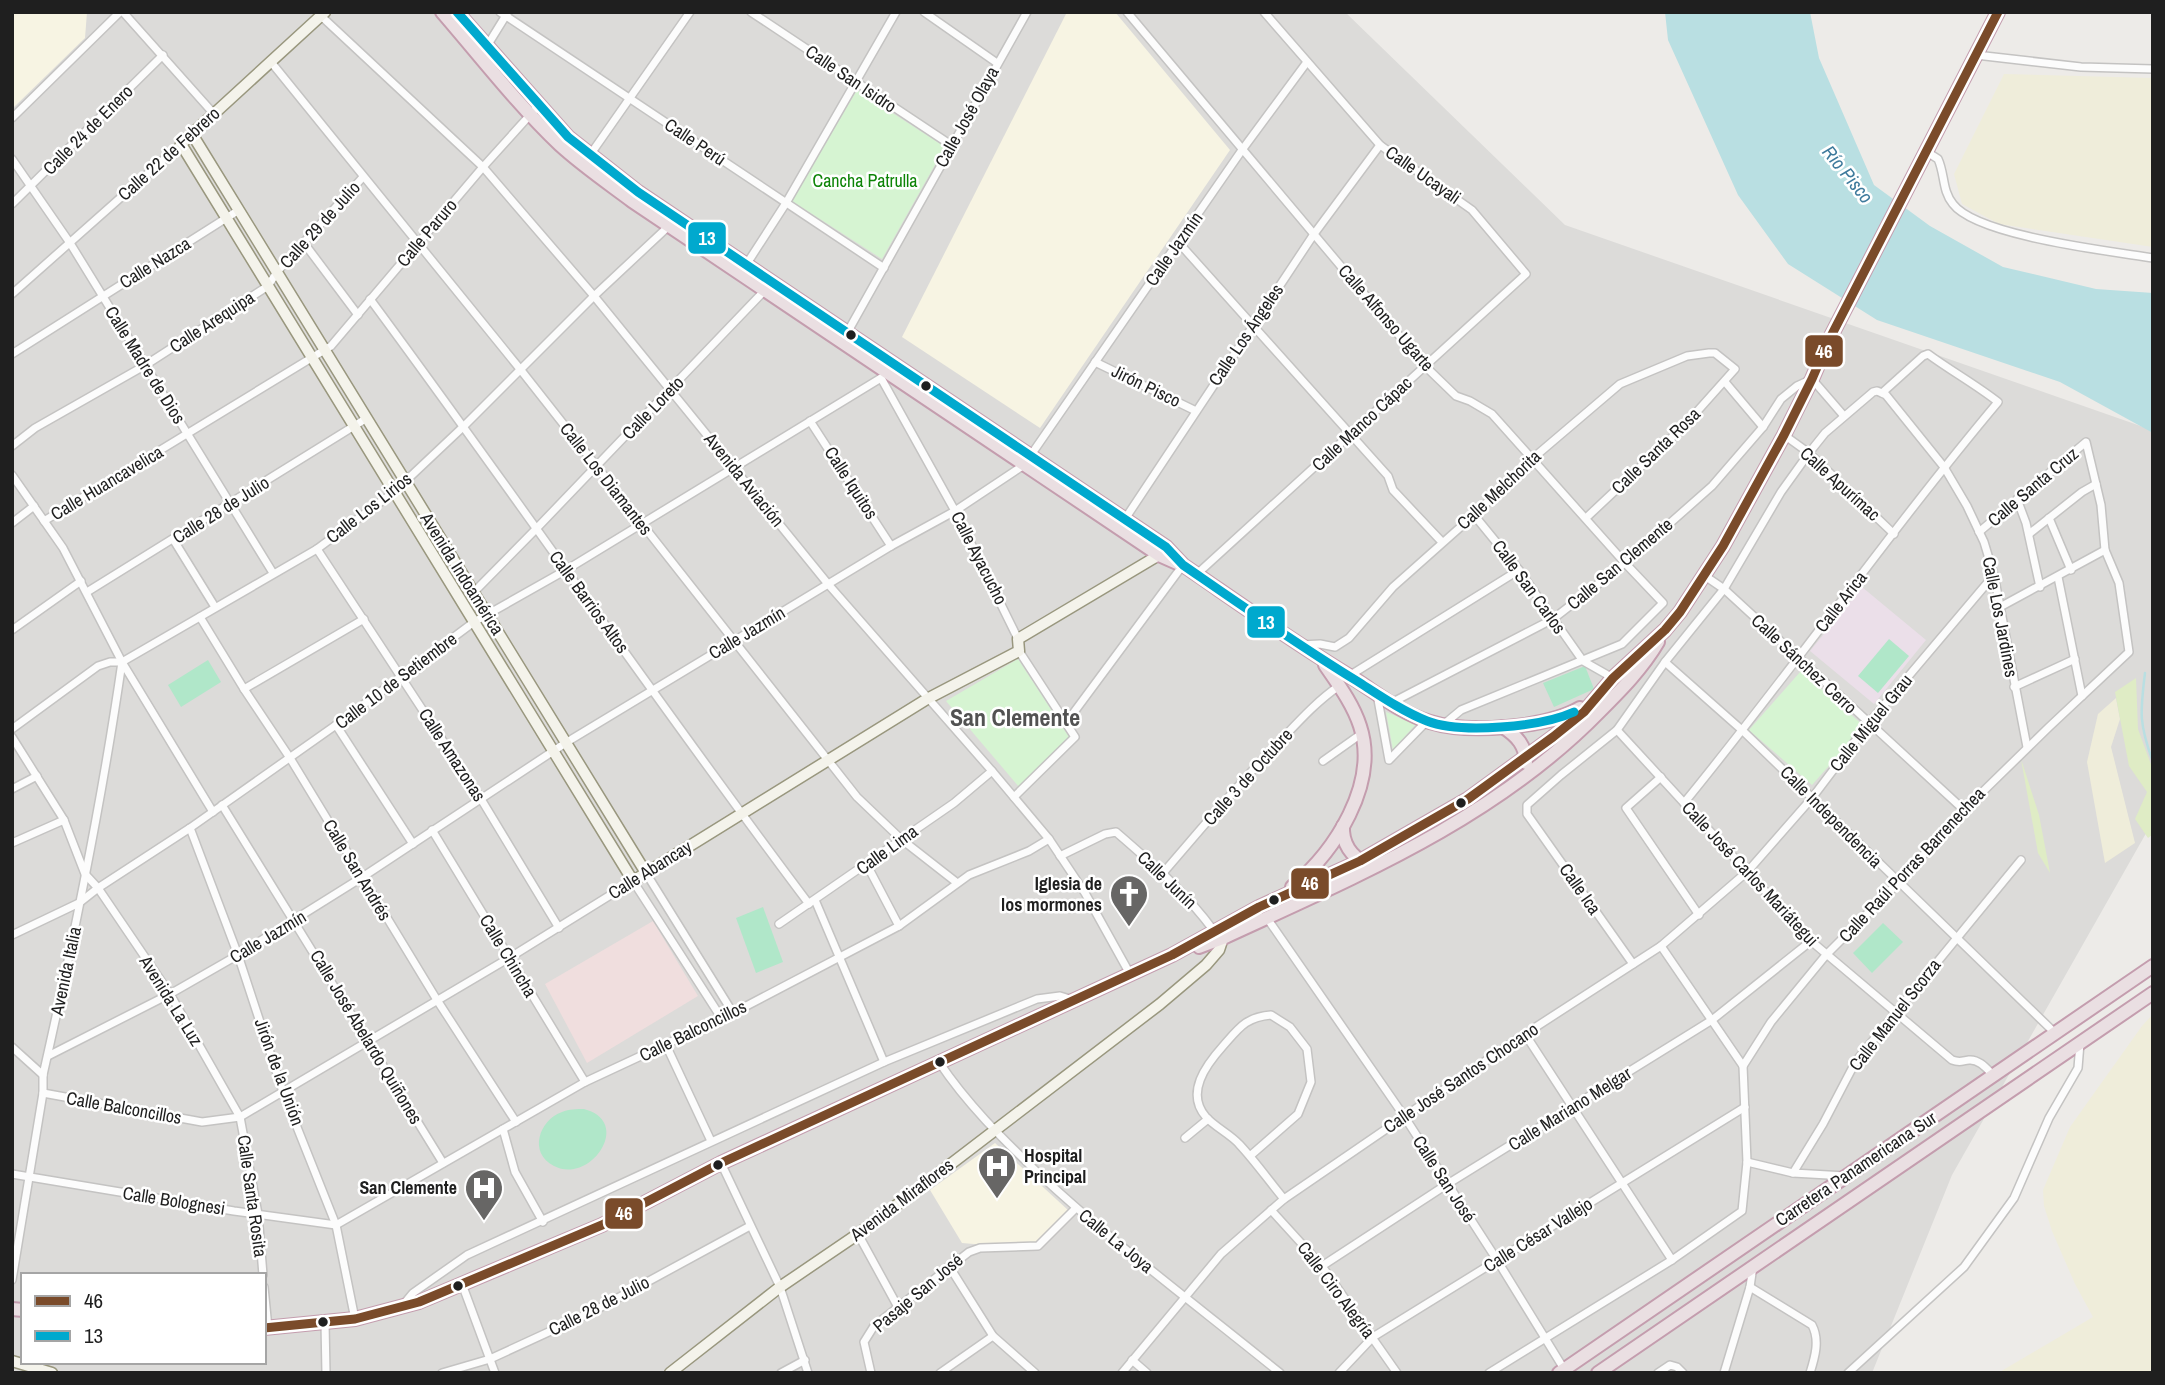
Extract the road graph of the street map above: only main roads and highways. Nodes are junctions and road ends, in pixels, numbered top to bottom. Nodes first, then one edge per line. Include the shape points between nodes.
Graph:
1 (442, 12) edge
2 (457, 12) edge
3 (1998, 12) edge
4 (535, 109) junction
5 (672, 222) junction
6 (768, 286) junction
7 (885, 370) junction
8 (1122, 524) junction
9 (1184, 565) junction
10 (1665, 630) junction
11 (1348, 681) junction
12 (1597, 695) junction
13 (1503, 727) junction
14 (1526, 757) junction
15 (1526, 776) junction
16 (1343, 826) junction
17 (1360, 861) junction
18 (1377, 867) junction
19 (1280, 897) junction
20 (1219, 934) junction
21 (2153, 966) edge
22 (2153, 993) edge
23 (266, 1328) edge
24 (1561, 1371) edge
25 (1598, 1373) edge

1 - 4 highway
2 - 4 highway
3 - 10 highway via 1784,435 1705,576
4 - 5 highway
4 - 5 highway via 561,145 592,171
5 - 6 highway
5 - 6 highway via 746,265
6 - 7 highway
6 - 7 highway via 847,333
7 - 8 highway
8 - 9 highway via 1166,548
8 - 9 highway via 1159,555
9 - 11 highway
10 - 12 highway
10 - 15 highway via 1647,662 1579,733
11 - 13 highway via 1427,721
11 - 16 highway via 1366,758 1362,788
12 - 13 highway via 1558,718
12 - 14 highway via 1584,712
13 - 14 highway via 1519,739
14 - 15 highway
14 - 17 highway via 1468,799
15 - 18 highway via 1476,812
16 - 17 highway via 1346,844
16 - 19 highway via 1307,874
17 - 18 highway
17 - 19 highway
18 - 20 highway via 1267,918
19 - 20 highway
20 - 23 highway via 721,1163 602,1225 462,1284 355,1319
21 - 24 highway, Carretera Panamericana Sur
22 - 25 highway, Carretera Panamericana Sur

